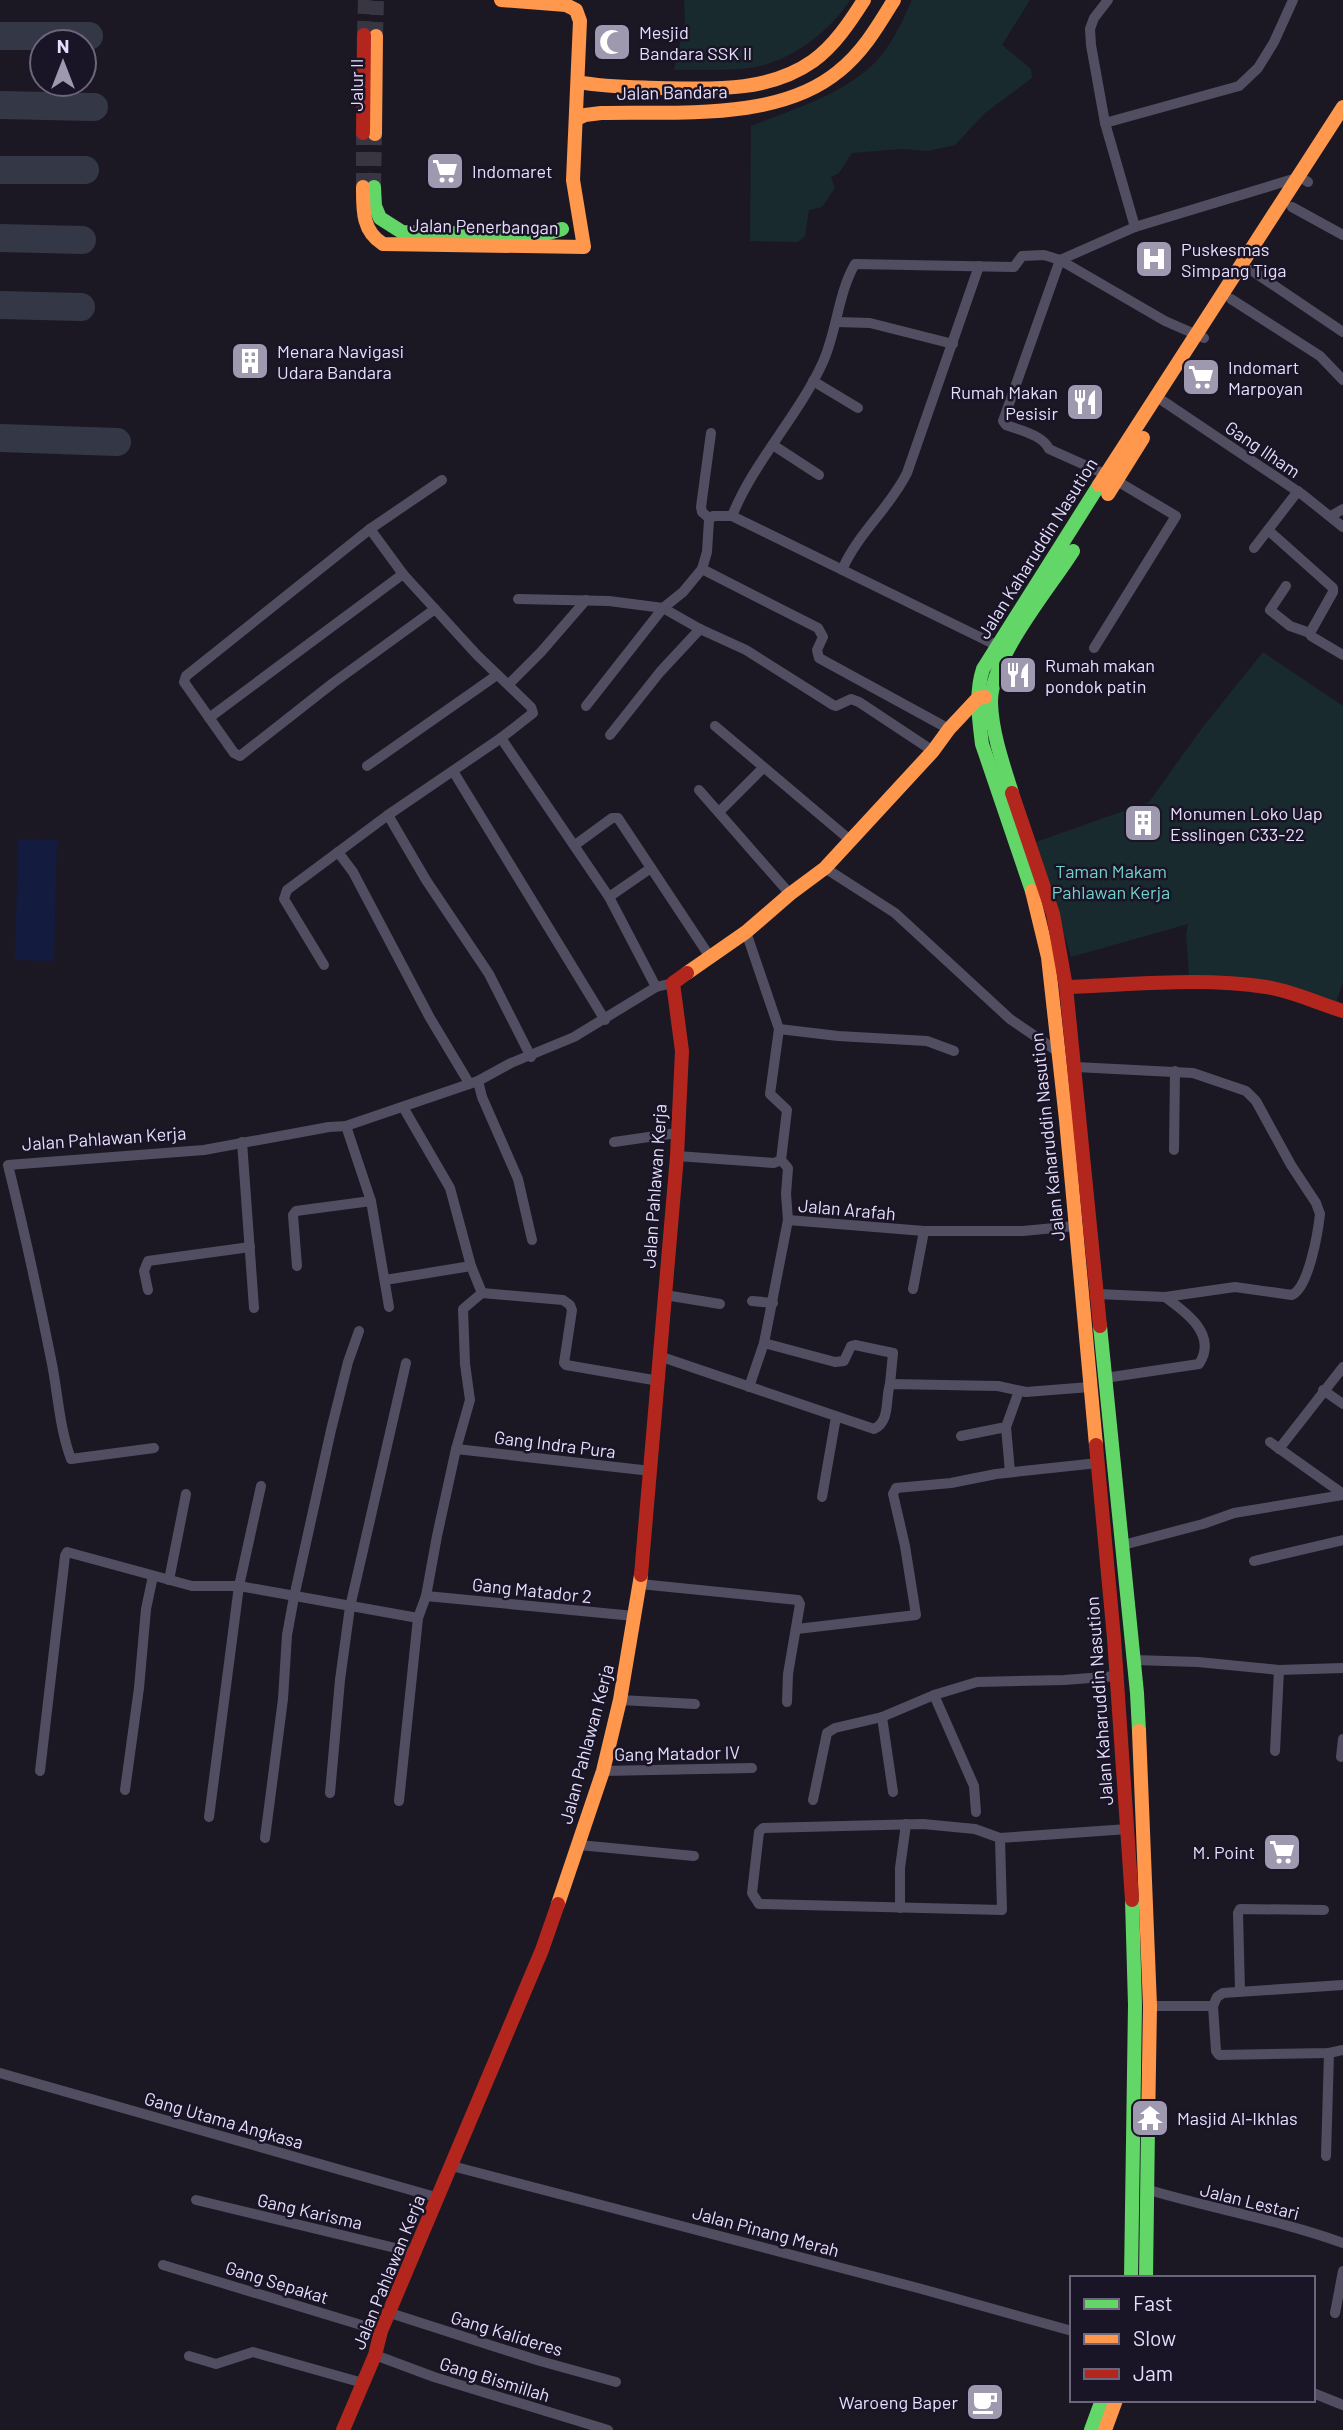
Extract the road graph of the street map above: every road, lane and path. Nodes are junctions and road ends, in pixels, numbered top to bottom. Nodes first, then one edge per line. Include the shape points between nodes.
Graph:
1 (501, 0) edge
2 (864, 0) edge
3 (894, 0) edge
4 (1108, 0) edge
5 (1293, 0) edge
6 (370, 35) tunnel mouth
7 (578, 82) junction
8 (1343, 107) edge
9 (576, 119) junction
10 (1105, 123) junction
11 (1343, 128) edge
12 (369, 134) tunnel mouth
13 (1304, 179) junction
14 (1292, 207) junction
15 (577, 210) junction
16 (1135, 227) junction
17 (562, 229) junction
18 (1343, 235) edge
19 (545, 246) junction
20 (1060, 260) junction
21 (979, 267) junction
22 (1251, 270) junction
23 (1231, 299) junction
24 (836, 322) junction
25 (1343, 332) edge
26 (1201, 336) junction
27 (953, 344) junction
28 (1343, 380) edge
29 (813, 381) junction
30 (1163, 401) junction
31 (858, 408) dead end
32 (711, 433) dead end
33 (773, 445) junction
34 (819, 475) dead end
35 (1112, 478) junction
36 (442, 480) dead end
37 (1298, 491) junction
38 (1343, 509) edge
39 (732, 516) junction
40 (1331, 516) junction
41 (710, 519) junction
42 (1343, 527) edge
43 (370, 529) junction
44 (1268, 530) junction
45 (1254, 548) dead end
46 (702, 569) junction
47 (842, 570) junction
48 (403, 574) junction
49 (1286, 586) dead end
50 (518, 599) dead end
51 (586, 600) junction
52 (663, 608) junction
53 (435, 609) junction
54 (700, 629) junction
55 (1310, 633) junction
56 (998, 646) junction
57 (1094, 648) dead end
58 (1343, 655) edge
59 (497, 675) junction
60 (509, 684) junction
61 (984, 697) junction
62 (586, 706) dead end
63 (209, 718) junction
64 (715, 726) dead end
65 (949, 729) junction
66 (610, 735) dead end
67 (501, 738) junction
68 (933, 751) junction
69 (367, 766) dead end
70 (763, 768) junction
71 (453, 771) junction
72 (699, 790) dead end
73 (719, 812) junction
74 (388, 815) junction
75 (850, 840) junction
76 (575, 845) junction
77 (338, 852) junction
78 (651, 868) junction
79 (825, 868) junction
80 (790, 894) junction
81 (608, 897) junction
82 (746, 932) junction
83 (710, 957) junction
84 (324, 965) dead end
85 (673, 983) junction
86 (1066, 987) junction
87 (656, 988) junction
88 (1342, 1007) edge
89 (605, 1020) junction
90 (779, 1029) junction
91 (954, 1051) dead end
92 (1058, 1052) junction
93 (531, 1057) junction
94 (1076, 1067) junction
95 (1175, 1071) junction
96 (474, 1082) junction
97 (403, 1107) junction
98 (1073, 1119) junction
99 (346, 1126) junction
100 (677, 1133) junction
101 (242, 1142) junction
102 (614, 1142) dead end
103 (1174, 1150) dead end
104 (677, 1156) junction
105 (781, 1160) junction
106 (371, 1201) junction
107 (788, 1220) junction
108 (1075, 1226) junction
109 (924, 1231) junction
110 (532, 1240) dead end
111 (250, 1247) junction
112 (297, 1266) dead end
113 (471, 1266) junction
114 (385, 1280) junction
115 (913, 1289) dead end
116 (148, 1290) dead end
117 (482, 1293) junction
118 (1097, 1294) junction
119 (665, 1295) junction
120 (1165, 1297) junction
121 (752, 1301) dead end
122 (773, 1303) junction
123 (720, 1304) dead end
124 (389, 1307) dead end
125 (254, 1308) dead end
126 (359, 1331) dead end
127 (764, 1343) junction
128 (659, 1356) junction
129 (406, 1363) dead end
130 (1343, 1367) edge
131 (1105, 1378) junction
132 (659, 1381) junction
133 (890, 1384) junction
134 (749, 1387) junction
135 (1090, 1387) junction
136 (1323, 1390) junction
137 (1020, 1391) junction
138 (1343, 1404) edge
139 (836, 1417) junction
140 (1006, 1427) junction
141 (961, 1436) dead end
142 (155, 1448) dead end
143 (456, 1449) junction
144 (1098, 1463) junction
145 (651, 1471) junction
146 (1010, 1472) junction
147 (261, 1486) dead end
148 (186, 1494) dead end
149 (1343, 1494) edge
150 (821, 1497) dead end
151 (1343, 1540) edge
152 (1123, 1545) junction
153 (1254, 1561) dead end
154 (153, 1576) junction
155 (170, 1580) junction
156 (640, 1584) junction
157 (239, 1586) junction
158 (426, 1596) junction
159 (294, 1597) junction
160 (350, 1606) junction
161 (634, 1616) junction
162 (418, 1618) junction
163 (797, 1629) junction
164 (1135, 1660) junction
165 (1279, 1670) junction
166 (1342, 1671) edge
167 (1117, 1676) junction
168 (934, 1695) junction
169 (620, 1700) junction
170 (787, 1702) dead end
171 (695, 1704) dead end
172 (882, 1717) junction
173 (1343, 1739) edge
174 (1275, 1751) dead end
175 (1340, 1757) dead end
176 (752, 1768) dead end
177 (40, 1771) dead end
178 (603, 1771) junction
179 (125, 1790) dead end
180 (893, 1792) dead end
181 (330, 1793) dead end
182 (813, 1800) dead end
183 (399, 1801) dead end
184 (976, 1812) dead end
185 (209, 1817) dead end
186 (906, 1824) junction
187 (1128, 1829) junction
188 (265, 1838) dead end
189 (1000, 1838) junction
190 (579, 1845) junction
191 (694, 1856) dead end
192 (900, 1908) junction
193 (1324, 1910) dead end
194 (1139, 1917) junction
195 (1343, 1985) edge
196 (1240, 1991) junction
197 (1150, 2006) junction
198 (1213, 2006) junction
199 (1343, 2050) edge
200 (1329, 2053) junction
201 (0, 2073) edge
202 (1326, 2156) dead end
203 (452, 2166) junction
204 (1149, 2190) junction
205 (439, 2198) junction
206 (196, 2200) dead end
207 (1343, 2243) edge
208 (416, 2253) junction
209 (163, 2265) dead end
210 (1343, 2271) edge
211 (1131, 2276) edge
212 (1146, 2276) edge
213 (390, 2313) junction
214 (1335, 2313) dead end
215 (1070, 2330) edge
216 (382, 2332) junction
217 (374, 2355) junction
218 (189, 2356) dead end
219 (616, 2382) dead end
220 (363, 2383) junction
221 (1315, 2394) edge
222 (1101, 2402) edge
223 (1115, 2402) edge
224 (1343, 2404) edge
225 (343, 2430) edge
226 (608, 2430) edge
227 (1091, 2430) edge
228 (1105, 2430) edge

1 - 7 main road via 558,4 576,10 580,21
2 - 7 main road, Jalan Bandara via 845,29 812,61 758,84 702,89
3 - 9 main road, Jalan Bandara via 860,53 828,79 795,97 721,112 611,112
4 - 10 street via 1090,29
5 - 10 street via 1264,59 1239,86
6 - 12 main road
7 - 9 main road
8 - 13 main road, Jalan Kaharuddin Nasution
9 - 15 main road via 573,180
10 - 16 street
11 - 13 main road, Jalan Kaharuddin Nasution
13 - 14 main road, Jalan Kaharuddin Nasution
13 - 16 street
13 - 26 main road, Jalan Kaharuddin Nasution via 1250,249
14 - 18 street
14 - 22 main road, Jalan Kaharuddin Nasution
15 - 17 main road
15 - 19 main road, Jalan Penerbangan via 584,247
16 - 20 street
17 - 19 main road
17 - 19 main road, Jalan Penerbangan via 542,235 402,232 380,218 368,187 367,232 383,244
20 - 21 street via 1022,256 1014,267
20 - 26 street via 1165,321
20 - 35 street via 1004,424
21 - 24 street via 855,264
21 - 27 street
22 - 23 main road, Jalan Kaharuddin Nasution
22 - 25 street
23 - 26 main road, Jalan Kaharuddin Nasution
23 - 28 street via 1320,356
24 - 27 street via 870,323
24 - 29 street
26 - 30 main road, Jalan Kaharuddin Nasution
26 - 35 main road, Jalan Kaharuddin Nasution
27 - 47 street via 907,473
29 - 31 street
29 - 33 street
30 - 35 main road, Jalan Kaharuddin Nasution
30 - 37 street, Gang Ilham
32 - 41 street via 701,507
33 - 34 street
33 - 39 street via 746,482
35 - 56 main road, Jalan Kaharuddin Nasution
35 - 57 street via 1176,516
35 - 61 main road, Jalan Kaharuddin Nasution
36 - 43 street
37 - 40 street, Gang Ilham
37 - 44 street
38 - 40 street
39 - 41 street
39 - 47 street
40 - 42 street, Gang Ilham
41 - 46 street
43 - 48 street
43 - 63 street via 186,676 185,685
44 - 45 street
44 - 55 street via 1333,588
46 - 52 street
46 - 65 street via 818,628 823,637 819,658
47 - 56 street
48 - 53 street
48 - 63 street
49 - 55 street via 1270,610 1290,626
50 - 51 street
51 - 52 street
51 - 60 street
52 - 54 street
52 - 62 street
53 - 59 street
53 - 63 street via 240,756
54 - 66 street
54 - 68 street via 746,650 833,705 851,699 859,702
55 - 58 street
56 - 61 main road, Jalan Kaharuddin Nasution via 983,669
59 - 60 street
59 - 69 street
60 - 67 street via 533,713
61 - 65 main road, Jalan Pahlawan Kerja
61 - 86 main road, Jalan Kaharuddin Nasution via 991,706 1009,780 1053,916
61 - 92 main road, Jalan Kaharuddin Nasution via 986,755 1037,908 1048,957
64 - 70 street
65 - 68 main road, Jalan Pahlawan Kerja
67 - 71 street
67 - 76 street
68 - 75 main road, Jalan Pahlawan Kerja
70 - 73 street
70 - 75 street
71 - 74 street
71 - 89 street
72 - 73 street
73 - 80 street
74 - 77 street
74 - 93 street via 489,974
75 - 79 main road, Jalan Pahlawan Kerja
76 - 78 street via 617,817
76 - 81 street
77 - 84 street via 287,890 284,899
77 - 96 street via 430,1018
78 - 81 street
78 - 83 street
79 - 80 main road, Jalan Pahlawan Kerja
79 - 92 street via 895,914 1010,1019
80 - 82 main road, Jalan Pahlawan Kerja
81 - 87 street
82 - 83 main road, Jalan Pahlawan Kerja
82 - 90 street
83 - 85 main road, Jalan Pahlawan Kerja
85 - 87 street, Jalan Pahlawan Kerja
85 - 100 main road, Jalan Pahlawan Kerja via 682,1051
86 - 88 main road via 1233,984 1269,988
86 - 94 main road, Jalan Kaharuddin Nasution
87 - 89 street, Jalan Pahlawan Kerja
89 - 93 street, Jalan Pahlawan Kerja
90 - 91 street via 927,1041
90 - 105 street via 770,1094 787,1110
92 - 98 main road, Jalan Kaharuddin Nasution
93 - 96 street, Jalan Pahlawan Kerja
94 - 95 street
94 - 98 main road, Jalan Kaharuddin Nasution
95 - 103 street
95 - 120 street via 1250,1093 1320,1214 1305,1281 1297,1293 1235,1287
96 - 97 street, Jalan Pahlawan Kerja
96 - 110 street via 519,1179
97 - 99 street, Jalan Pahlawan Kerja
97 - 113 street via 450,1188
98 - 108 main road, Jalan Kaharuddin Nasution
98 - 118 main road, Jalan Kaharuddin Nasution
99 - 101 street, Jalan Pahlawan Kerja
99 - 106 street
100 - 102 street
100 - 104 main road, Jalan Pahlawan Kerja
101 - 111 street
101 - 142 street, Jalan Pahlawan Kerja via 204,1150 8,1165 71,1459
104 - 105 street
104 - 119 main road, Jalan Pahlawan Kerja
105 - 107 street via 789,1168
106 - 112 street via 296,1211
106 - 114 street
107 - 109 street, Jalan Arafah
107 - 122 street, Jalan Arafah
108 - 109 street, Jalan Arafah
108 - 135 main road, Jalan Kaharuddin Nasution
109 - 115 street
111 - 116 street via 148,1261 144,1271
111 - 125 street
113 - 114 street
113 - 117 street
114 - 124 street
117 - 132 street via 563,1300 572,1310 566,1365
117 - 143 street via 461,1315 471,1396
118 - 120 street
118 - 131 main road, Jalan Kaharuddin Nasution
119 - 123 street
119 - 128 main road, Jalan Pahlawan Kerja
120 - 131 street via 1189,1314 1204,1336 1204,1356 1199,1364
121 - 122 street
122 - 127 street, Jalan Arafah
126 - 159 street
127 - 133 street via 835,1362 844,1361 855,1345 893,1353
127 - 134 street, Jalan Arafah
128 - 132 main road, Jalan Pahlawan Kerja
128 - 134 street
129 - 160 street
130 - 136 street
131 - 152 main road, Jalan Kaharuddin Nasution
132 - 145 main road, Jalan Pahlawan Kerja
133 - 137 street via 998,1386
133 - 139 street via 886,1415 879,1427
134 - 139 street
135 - 137 street
135 - 144 main road, Jalan Kaharuddin Nasution
136 - 138 street
136 - 149 street via 1274,1445
137 - 140 street
139 - 150 street
140 - 141 street
140 - 146 street
143 - 145 street, Gang Indra Pura
143 - 158 street
144 - 146 street
144 - 167 main road, Jalan Kaharuddin Nasution
145 - 156 main road, Jalan Pahlawan Kerja
146 - 163 street via 894,1491 916,1615
147 - 157 street
148 - 155 street
149 - 152 street via 1243,1511
151 - 153 street
152 - 164 main road, Jalan Kaharuddin Nasution
154 - 155 street
154 - 177 street via 66,1553
154 - 179 street
155 - 157 street via 203,1587
156 - 161 main road, Jalan Pahlawan Kerja
156 - 163 street via 796,1598 800,1604
157 - 159 street
157 - 185 street
158 - 161 street, Gang Matador 2
158 - 162 street
159 - 160 street
159 - 188 street
160 - 162 street
160 - 181 street
161 - 169 main road, Jalan Pahlawan Kerja
162 - 183 street
163 - 170 street
164 - 165 street
164 - 194 main road, Jalan Kaharuddin Nasution via 1143,1804
165 - 166 street
165 - 174 street
167 - 168 street via 977,1682
167 - 187 main road, Jalan Kaharuddin Nasution
168 - 172 street
168 - 184 street via 974,1786
169 - 171 street
169 - 178 main road, Jalan Pahlawan Kerja
172 - 180 street
172 - 182 street via 827,1733
173 - 175 street
176 - 178 street, Gang Matador IV
178 - 190 main road, Jalan Pahlawan Kerja
186 - 189 street via 975,1829
186 - 192 street
186 - 192 street via 763,1828 752,1893 759,1905
187 - 189 street
187 - 194 main road, Jalan Kaharuddin Nasution
189 - 192 street via 1002,1910
190 - 191 street
190 - 203 main road, Jalan Pahlawan Kerja via 542,1950
193 - 196 street via 1240,1909
194 - 197 main road, Jalan Kaharuddin Nasution
194 - 211 main road, Jalan Kaharuddin Nasution
195 - 196 street
196 - 198 street via 1220,1994
197 - 198 street
197 - 204 main road, Jalan Kaharuddin Nasution
198 - 200 street via 1219,2055
199 - 200 street
200 - 202 street
201 - 205 street, Gang Utama Angkasa
203 - 205 main road, Jalan Pahlawan Kerja
203 - 215 street, Jalan Pinang Merah
204 - 207 street, Jalan Lestari
204 - 212 main road, Jalan Kaharuddin Nasution
205 - 208 main road, Jalan Pahlawan Kerja
206 - 208 street, Gang Karisma
208 - 213 main road, Jalan Pahlawan Kerja
209 - 216 street, Gang Sepakat
210 - 214 street
213 - 216 main road, Jalan Pahlawan Kerja
213 - 219 street, Gang Kalideres
216 - 217 main road, Jalan Pahlawan Kerja
217 - 220 main road, Jalan Pahlawan Kerja
217 - 226 street, Gang Bismillah
218 - 220 street via 216,2364 253,2353
220 - 225 main road, Jalan Pahlawan Kerja
221 - 224 street
222 - 227 main road
223 - 228 main road

